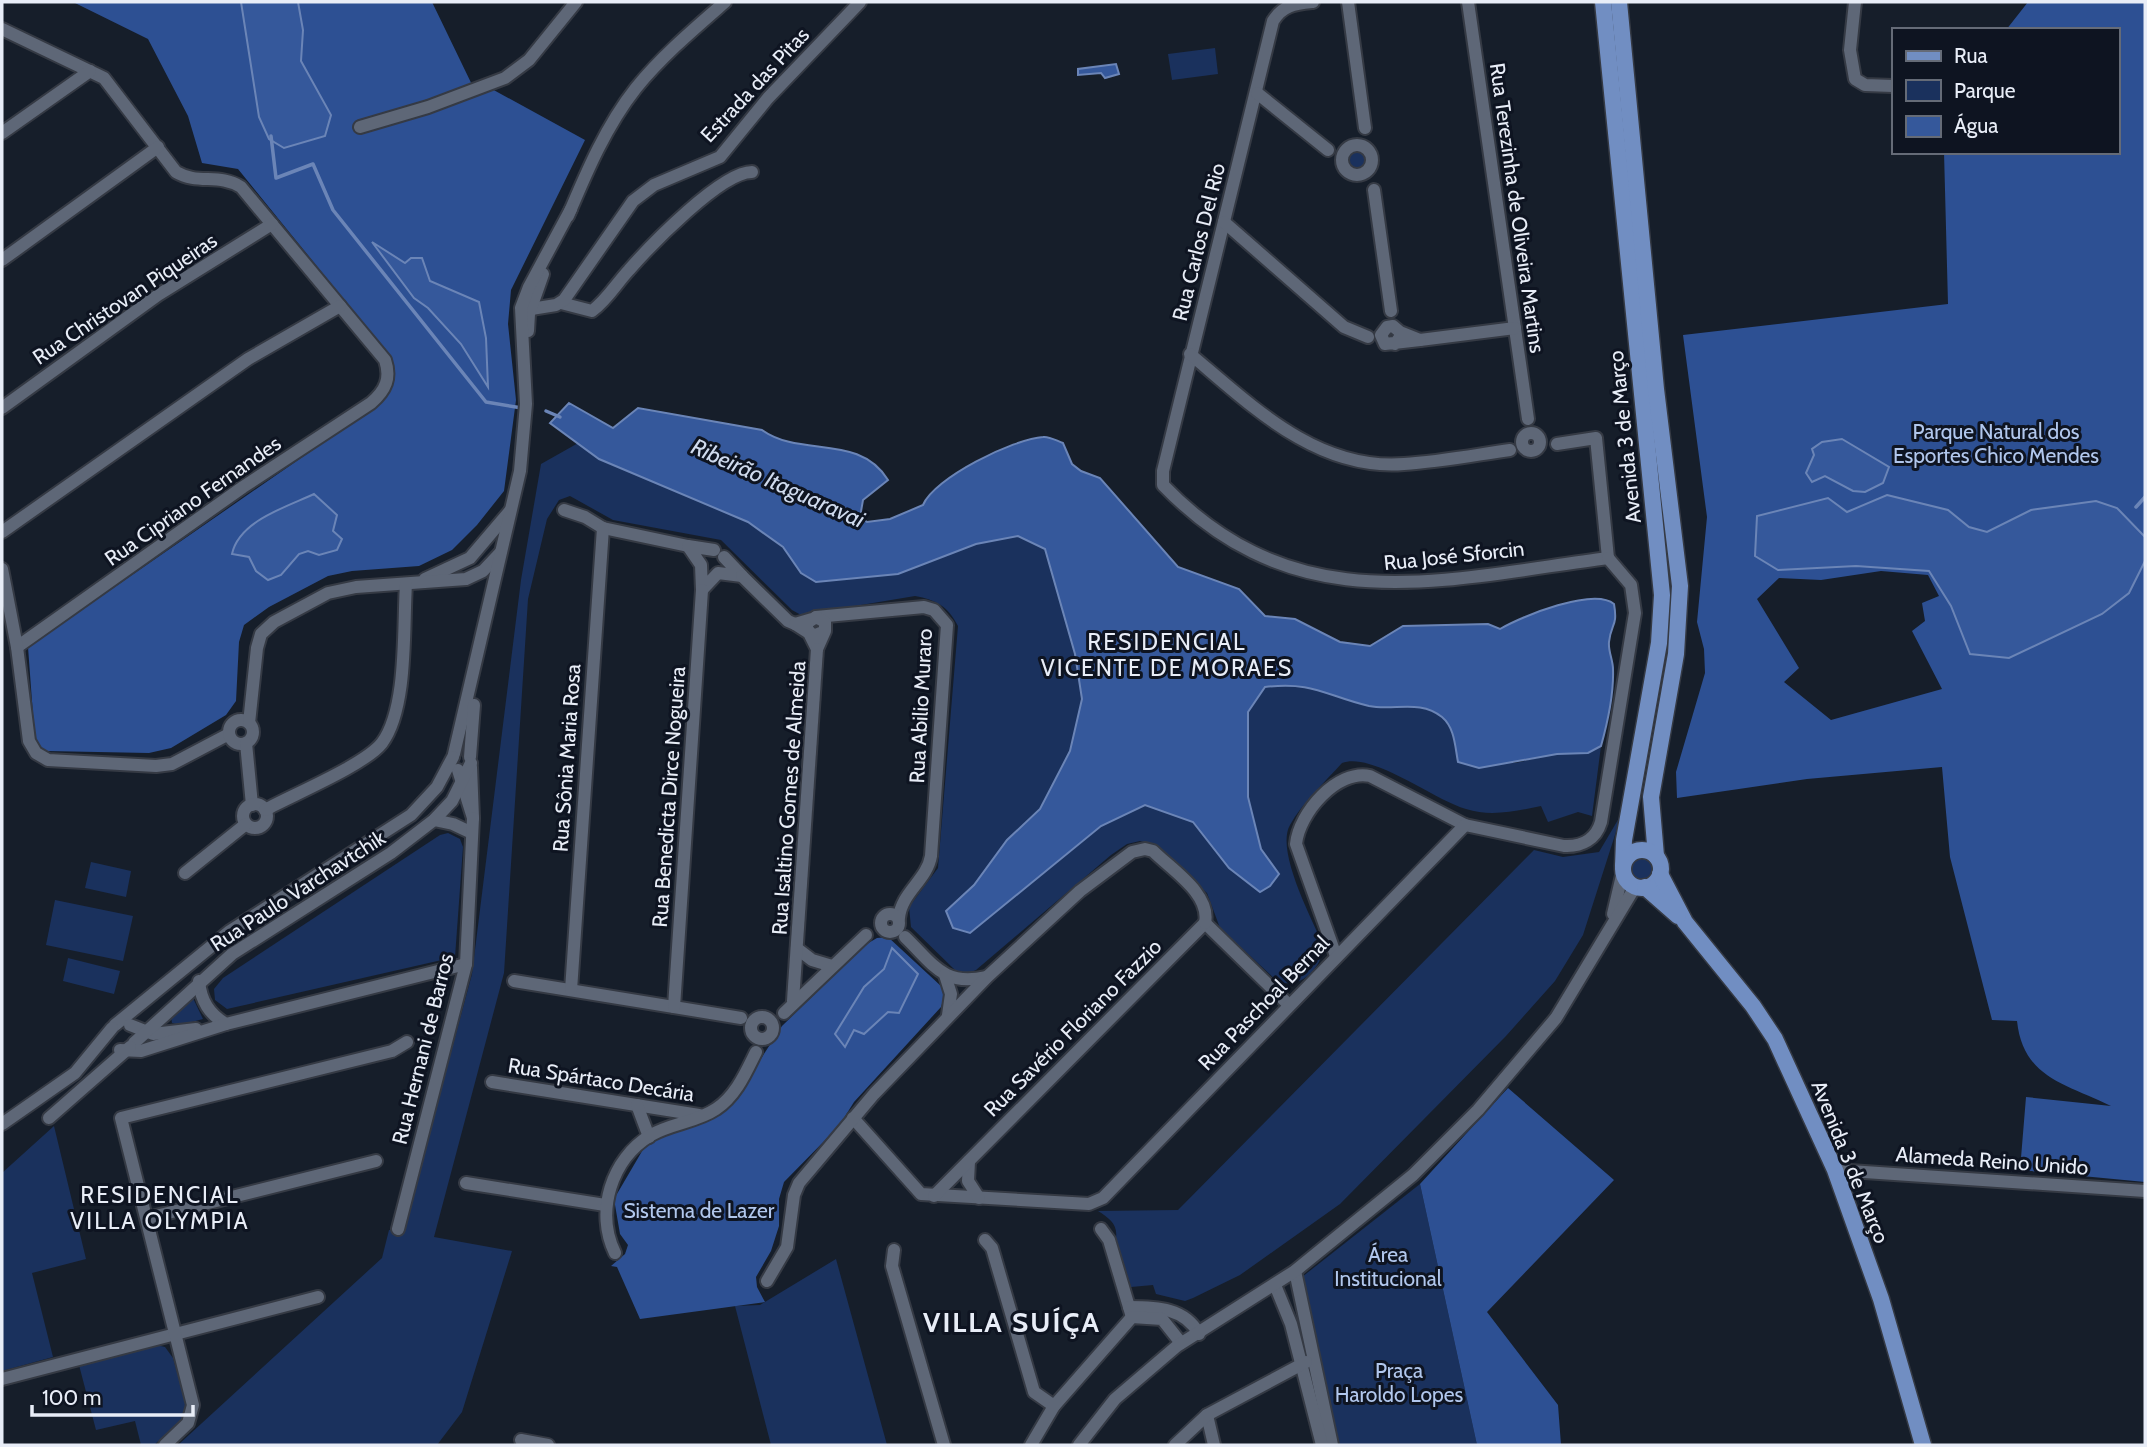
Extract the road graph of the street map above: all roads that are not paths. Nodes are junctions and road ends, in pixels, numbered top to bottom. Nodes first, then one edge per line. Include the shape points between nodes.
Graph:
1 (576, 2) edge
2 (725, 2) edge
3 (860, 2) edge
4 (1313, 2) edge
5 (1348, 2) edge
6 (1468, 2) edge
7 (1603, 2) edge
8 (1619, 2) edge
9 (1855, 2) edge
10 (2, 29) edge
11 (90, 71) junction
12 (1892, 86) edge
13 (1257, 93) junction
14 (360, 127) dead end
15 (1365, 128) junction
16 (2, 133) edge
17 (1351, 147) junction
18 (158, 148) junction
19 (1328, 150) junction
20 (1372, 158) junction
21 (1348, 171) junction
22 (752, 173) dead end
23 (1374, 190) junction
24 (571, 209) junction
25 (1224, 222) junction
26 (272, 224) junction
27 (2, 260) edge
28 (561, 303) junction
29 (340, 306) junction
30 (527, 311) junction
31 (1515, 328) junction
32 (1392, 334) junction
33 (1190, 354) junction
34 (2, 408) edge
35 (1531, 441) junction
36 (1163, 485) joint
37 (514, 502) junction
38 (564, 510) dead end
39 (603, 528) junction
40 (2, 532) edge
41 (688, 546) junction
42 (500, 553) junction
43 (719, 554) junction
44 (1608, 558) junction
45 (701, 565) junction
46 (2, 569) edge
47 (483, 571) junction
48 (718, 573) junction
49 (742, 576) junction
50 (495, 579) junction
51 (410, 583) junction
52 (702, 590) junction
53 (814, 618) junction
54 (795, 624) junction
55 (825, 631) junction
56 (809, 633) junction
57 (17, 647) junction
58 (817, 649) junction
59 (478, 655) junction
60 (249, 723) junction
61 (229, 734) junction
62 (246, 743) junction
63 (454, 755) junction
64 (471, 760) junction
65 (460, 776) junction
66 (252, 805) junction
67 (265, 810) junction
68 (473, 818) junction
69 (434, 820) junction
70 (246, 824) junction
71 (1465, 825) junction
72 (472, 833) junction
73 (1656, 856) junction
74 (1623, 869) junction
75 (185, 873) dead end
76 (1660, 874) junction
77 (1640, 887) junction
78 (899, 919) junction
79 (1685, 922) junction
80 (1205, 923) junction
81 (885, 927) junction
82 (905, 937) junction
83 (1605, 937) junction
84 (799, 950) junction
85 (1336, 956) junction
86 (466, 964) junction
87 (832, 966) junction
88 (944, 975) junction
89 (986, 977) junction
90 (199, 981) junction
91 (514, 981) dead end
92 (571, 990) junction
93 (793, 1001) junction
94 (1289, 1004) junction
95 (674, 1007) junction
96 (783, 1013) junction
97 (741, 1018) junction
98 (761, 1018) junction
99 (947, 1018) junction
100 (130, 1025) junction
101 (222, 1025) junction
102 (113, 1026) junction
103 (145, 1032) junction
104 (752, 1033) junction
105 (770, 1034) junction
106 (407, 1042) dead end
107 (101, 1043) junction
108 (128, 1048) junction
109 (756, 1052) junction
110 (492, 1082) dead end
111 (62, 1083) junction
112 (86, 1087) junction
113 (637, 1105) junction
114 (704, 1116) junction
115 (49, 1118) dead end
116 (853, 1118) junction
117 (2, 1124) edge
118 (649, 1137) junction
119 (969, 1160) junction
120 (376, 1161) dead end
121 (1835, 1170) junction
122 (466, 1182) dead end
123 (2145, 1191) edge
124 (927, 1195) junction
125 (979, 1198) junction
126 (605, 1205) junction
127 (148, 1218) junction
128 (398, 1229) dead end
129 (1101, 1229) dead end
130 (985, 1240) dead end
131 (894, 1250) dead end
132 (615, 1252) dead end
133 (1295, 1271) junction
134 (767, 1281) dead end
135 (1275, 1285) junction
136 (318, 1297) dead end
137 (1131, 1312) junction
138 (175, 1333) junction
139 (1199, 1334) junction
140 (1181, 1343) junction
141 (1314, 1357) junction
142 (1302, 1365) junction
143 (2, 1379) edge
144 (1054, 1406) junction
145 (1207, 1415) junction
146 (521, 1440) dead end
147 (165, 1445) edge
148 (548, 1445) edge
149 (944, 1445) edge
150 (1031, 1445) edge
151 (1079, 1445) edge
152 (1175, 1445) edge
153 (1214, 1445) edge
154 (1322, 1445) edge
155 (1332, 1445) edge
156 (1923, 1445) edge

1 - 14 street via 529,60 505,78
2 - 24 street, Rua Paulo Varchavtchik via 635,89 610,126
3 - 28 street, Estrada das Pitas via 768,98 720,157 654,185 633,201
4 - 13 street, Rua Carlos Del Rio via 1280,10 1273,21
5 - 15 street
6 - 31 street, Rua Terezinha de Oliveira Martins
7 - 74 main road, Avenida 3 de Março via 1662,595 1659,643
8 - 73 main road, Avenida 3 de Março via 1680,586 1676,654 1651,788
9 - 12 street via 1850,50 1855,79 1865,85
10 - 11 street
11 - 16 street
11 - 18 street via 113,87
13 - 19 street
13 - 25 street, Rua Carlos Del Rio
15 - 17 street
15 - 20 street
17 - 19 street
17 - 20 street via 1367,147
17 - 21 street via 1342,158
18 - 26 street via 176,172 188,179 230,180 241,187
18 - 27 street
19 - 21 street
20 - 21 street via 1365,173
20 - 23 street
21 - 23 street
22 - 28 street via 728,180 670,227 592,311
23 - 32 street
24 - 30 street, Rua Paulo Varchavtchik
24 - 30 street, Rua Paulo Varchavtchik via 533,279
25 - 32 street via 1344,327 1368,337
25 - 33 street, Rua Carlos Del Rio
26 - 29 street
26 - 34 street, Rua Christovan Piqueiras via 158,295
28 - 30 street
29 - 40 street via 248,359
29 - 57 street, Rua Cipriano Fernandes via 385,359 387,382 371,403
30 - 37 street, Rua Paulo Varchavtchik via 534,406 526,474
31 - 32 street via 1420,340
31 - 35 street, Rua Terezinha de Oliveira Martins
33 - 35 street via 1287,432 1337,456 1402,465 1510,450
33 - 36 street, Rua Carlos Del Rio
35 - 44 street via 1557,444 1596,438
36 - 44 street, Rua José Sforcin via 1230,540 1288,566 1337,580 1417,584
37 - 42 street, Rua Paulo Varchavtchik
37 - 51 street via 470,558
38 - 39 street
39 - 41 street
39 - 92 street, Rua Sônia Maria Rosa
41 - 43 street
41 - 45 street
42 - 47 street
42 - 50 street, Rua Paulo Varchavtchik
43 - 45 street via 702,556
43 - 48 street via 725,564
43 - 49 street
44 - 71 street via 1631,585 1635,613 1599,828 1588,841 1570,847
45 - 48 street via 708,573
45 - 52 street, Rua Benedicta Dirce Nogueira
46 - 57 street
47 - 50 street
47 - 51 street via 466,579
48 - 49 street
48 - 52 street
49 - 54 street
50 - 59 street, Rua Paulo Varchavtchik
51 - 60 street via 328,593 274,622 261,634 257,648
51 - 67 street via 398,701 382,743 362,759
52 - 95 street, Rua Benedicta Dirce Nogueira
53 - 54 street, Rua Abilio Muraro
53 - 55 street via 825,622
53 - 56 street via 807,623
53 - 78 street, Rua Abilio Muraro via 924,607 934,610 947,625 931,856 925,875 902,903
54 - 56 street
55 - 56 street via 818,637
55 - 58 street, Rua Isaltino Gomes de Almeida
56 - 58 street, Rua Isaltino Gomes de Almeida
57 - 61 street via 29,741 36,753 48,760 172,764
58 - 84 street, Rua Isaltino Gomes de Almeida
59 - 63 street, Rua Paulo Varchavtchik
59 - 64 street, Rua Paulo Varchavtchik
60 - 61 street via 234,722
60 - 62 street via 253,733
61 - 62 street via 234,742
62 - 66 street
63 - 64 street via 463,751
63 - 65 street, Rua Hernani de Barros via 452,763
63 - 102 street, Rua Paulo Varchavtchik via 437,787 411,815 230,931
64 - 65 street, Rua Paulo Varchavtchik
64 - 68 street, Rua Hernani de Barros
65 - 68 street, Rua Hernani de Barros
65 - 69 street, Rua Paulo Varchavtchik via 452,801
66 - 67 street
66 - 70 street via 244,812
67 - 70 street via 266,821 260,827
68 - 72 street, Rua Hernani de Barros
69 - 72 street
69 - 90 street, Rua Paulo Varchavtchik via 391,853 232,954
70 - 75 street
71 - 85 street, Rua Paschoal Bernal
71 - 85 street via 1357,773 1322,797 1303,822 1296,844
72 - 86 street, Rua Hernani de Barros
73 - 74 main road via 1637,850 1627,856
73 - 76 main road
74 - 77 main road via 1627,881
74 - 83 street
76 - 77 main road via 1654,883
76 - 79 main road, Avenida 3 de Março
77 - 79 main road, Avenida 3 de Março
77 - 83 street
78 - 81 street via 890,913
78 - 82 street
79 - 121 main road, Avenida 3 de Março via 1774,1039
80 - 89 street via 1202,900 1153,851 1132,852 1080,891
80 - 94 street
80 - 119 street, Rua Savério Floriano Fazzio
81 - 82 street
81 - 87 street via 866,935
82 - 88 street
83 - 133 street via 1556,1018 1478,1110 1413,1175
84 - 87 street, Rua Isaltino Gomes de Almeida
84 - 93 street, Rua Isaltino Gomes de Almeida
85 - 94 street, Rua Paschoal Bernal
86 - 101 street
86 - 128 street, Rua Hernani de Barros
87 - 93 street
88 - 89 street via 968,981
88 - 99 street via 951,994
89 - 99 street
90 - 101 street via 206,1006
90 - 103 street, Rua Paulo Varchavtchik
91 - 92 street
92 - 95 street
93 - 96 street
94 - 125 street, Rua Paschoal Bernal via 1103,1198 1089,1204
95 - 97 street
96 - 98 street
96 - 105 street
97 - 98 street
97 - 104 street
98 - 104 street via 751,1025
98 - 105 street via 772,1024
99 - 116 street
100 - 102 street
100 - 103 street
100 - 108 street via 136,1035
101 - 103 street
101 - 108 street via 141,1051
102 - 107 street, Rua Paulo Varchavtchik
102 - 108 street via 109,1039
103 - 108 street, Rua Paulo Varchavtchik
104 - 105 street via 757,1039
104 - 109 street
105 - 109 street
106 - 127 street via 392,1051 121,1118
107 - 111 street, Rua Paulo Varchavtchik
107 - 112 street, Rua Paulo Varchavtchik via 87,1070
108 - 112 street, Rua Paulo Varchavtchik
109 - 114 street via 731,1096
110 - 113 street, Rua Spártaco Decária
111 - 112 street via 72,1081
111 - 117 street, Rua Paulo Varchavtchik
112 - 115 street, Rua Paulo Varchavtchik
113 - 114 street, Rua Spártaco Decária
113 - 118 street
114 - 118 street
116 - 124 street
116 - 134 street via 799,1183 793,1195 787,1247
118 - 126 street via 618,1173
119 - 124 street, Rua Savério Floriano Fazzio
119 - 125 street via 968,1181
120 - 127 street
121 - 123 street, Alameda Reino Unido
121 - 156 main road, Avenida 3 de Março via 1881,1299
122 - 126 street
124 - 125 street
126 - 132 street via 608,1238
127 - 138 street
129 - 137 street via 1109,1240
130 - 144 street via 992,1248 1034,1392
131 - 149 street via 892,1266
133 - 135 street
133 - 141 street
135 - 139 street
135 - 142 street
136 - 138 street
137 - 139 street via 1183,1314
137 - 140 street via 1162,1319
137 - 144 street
138 - 143 street
138 - 147 street via 193,1410 188,1423
139 - 140 street
140 - 151 street via 1115,1399
141 - 142 street
141 - 155 street
142 - 145 street
142 - 154 street
144 - 150 street
145 - 152 street
145 - 153 street
146 - 148 street

